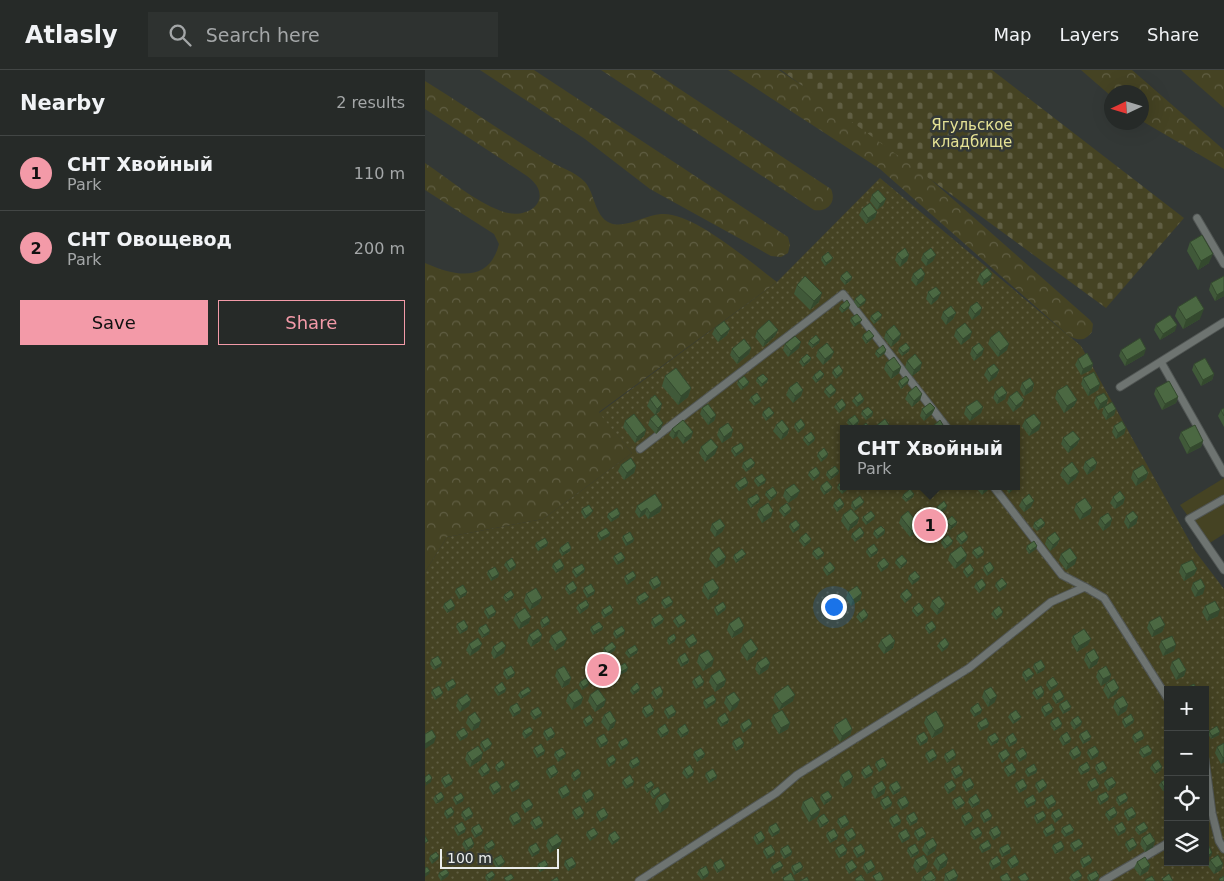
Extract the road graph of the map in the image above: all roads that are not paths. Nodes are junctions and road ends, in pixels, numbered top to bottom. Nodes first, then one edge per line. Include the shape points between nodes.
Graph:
1 (1197, 218) dead end
2 (1224, 264) edge
3 (1224, 322) edge
4 (1161, 362) junction
5 (1120, 387) dead end
6 (945, 425) edge
7 (640, 449) dead end
8 (1224, 473) edge
9 (996, 490) edge
10 (1224, 499) edge
11 (1224, 570) edge
12 (1085, 587) junction
13 (1164, 693) edge
14 (1207, 776) edge
15 (1212, 813) junction
16 (1209, 816) edge
17 (1164, 845) edge
18 (1224, 849) edge
19 (639, 881) edge
20 (1103, 881) edge

1 - 2 street
3 - 4 street
4 - 5 street
4 - 8 street
6 - 7 street via 843,294
9 - 12 street via 1062,575
10 - 11 street via 1189,519
12 - 13 street via 1104,598
12 - 19 street via 1051,602 969,668 797,775 777,794
14 - 15 street
15 - 16 street
15 - 18 street
17 - 20 street

